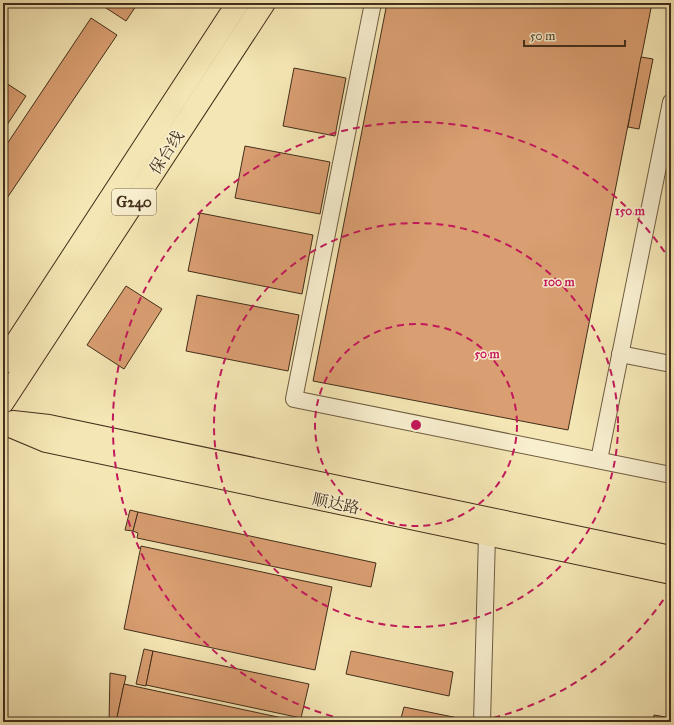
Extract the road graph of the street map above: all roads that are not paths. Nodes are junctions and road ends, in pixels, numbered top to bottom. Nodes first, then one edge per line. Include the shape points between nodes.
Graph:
1 (238, 3) edge
2 (264, 3) edge
3 (373, 3) edge
4 (670, 109) edge
5 (620, 354) junction
6 (3, 363) edge
7 (671, 364) edge
8 (3, 402) edge
9 (3, 420) edge
10 (3, 424) edge
11 (599, 460) junction
12 (671, 475) edge
13 (487, 535) junction
14 (671, 556) edge
15 (671, 574) edge
16 (482, 722) edge

1 - 6 highway, 保台线 / G240
2 - 8 highway, 保台线 / G240
3 - 11 street via 294,399
4 - 5 street
5 - 7 street
5 - 11 street
9 - 14 main road, 顺达路 via 49,425
10 - 13 main road, 顺达路 via 46,442
11 - 12 street
13 - 15 main road, 顺达路
13 - 16 street

